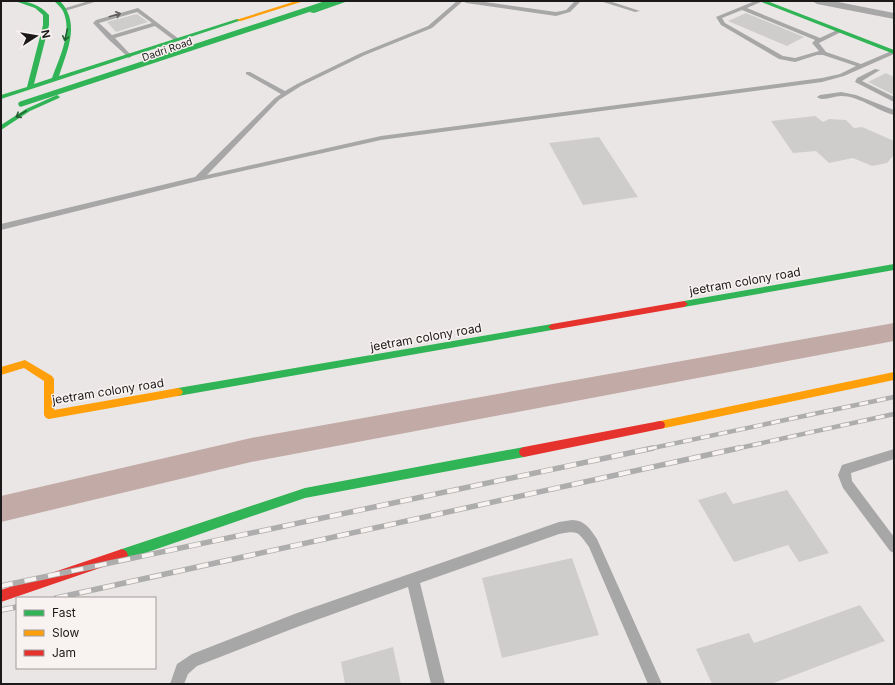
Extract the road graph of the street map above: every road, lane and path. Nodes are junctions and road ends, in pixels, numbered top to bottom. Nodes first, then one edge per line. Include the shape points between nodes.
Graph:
1 (18, 1) edge
2 (57, 1) edge
3 (95, 1) edge
4 (301, 1) edge
5 (314, 1) edge
6 (334, 1) edge
7 (345, 1) edge
8 (460, 1) edge
9 (466, 1) edge
10 (578, 1) edge
11 (603, 1) edge
12 (761, 1) edge
13 (816, 1) edge
14 (742, 8) junction
15 (65, 9) junction
16 (637, 11) dead end
17 (894, 16) edge
18 (156, 24) junction
19 (839, 31) junction
20 (110, 38) junction
21 (178, 40) junction
22 (820, 40) junction
23 (824, 52) junction
24 (894, 52) edge
25 (129, 56) junction
26 (861, 66) junction
27 (877, 70) dead end
28 (248, 73) dead end
29 (842, 75) junction
30 (55, 79) junction
31 (858, 82) junction
32 (30, 87) junction
33 (68, 93) junction
34 (286, 94) junction
35 (1, 97) edge
36 (820, 97) dead end
37 (894, 100) edge
38 (42, 101) junction
39 (17, 102) junction
40 (1, 104) edge
41 (894, 113) edge
42 (1, 118) edge
43 (1, 128) edge
44 (198, 179) junction
45 (1, 227) edge
46 (894, 268) edge
47 (1, 371) edge
48 (894, 376) edge
49 (894, 454) edge
50 (894, 547) edge
51 (414, 580) junction
52 (1, 596) edge
53 (177, 684) edge
54 (438, 684) edge
55 (656, 684) edge

1 - 32 street via 41,9 46,15 46,25
2 - 15 street via 64,5
3 - 15 lane
4 - 21 street, Dadri Road
5 - 39 street via 102,69
6 - 39 street, bridge
7 - 33 street, Dadri Road
8 - 34 lane via 430,27 363,54
9 - 10 lane via 556,14 568,11
11 - 16 lane
12 - 14 lane
12 - 19 street
13 - 17 street
14 - 22 lane
14 - 23 lane via 719,17 723,24 781,58 795,60
15 -> 30 street via 68,30
18 - 20 lane
20 -> 18 lane via 96,24 98,21 138,10
18 - 21 lane
19 - 22 lane
19 - 24 street
20 - 25 lane
21 - 25 street, Dadri Road
22 - 23 lane via 815,43
23 - 26 lane
24 - 26 lane
25 - 30 street, Dadri Road
26 - 29 lane
27 - 31 lane via 859,79
28 - 34 lane
29 - 31 lane
29 - 44 lane via 822,80 380,138
30 - 32 street, Dadri Road
30 - 33 street
31 - 37 lane
32 - 35 street, Dadri Road
32 - 38 street
33 - 38 street, Dadri Road
34 - 44 lane via 277,99
36 - 41 lane via 841,94 854,96
38 -> 43 street, Dadri Road
39 - 40 street
39 - 42 street
44 - 45 lane
46 - 47 street, jeetram colony road via 49,415 49,379 25,364
48 - 52 street via 648,428 305,494
49 - 50 lane via 854,465 846,469 844,476 847,484
51 - 53 lane via 297,620 192,661 182,669
51 - 54 lane
51 - 55 lane via 574,524 582,528 593,543

